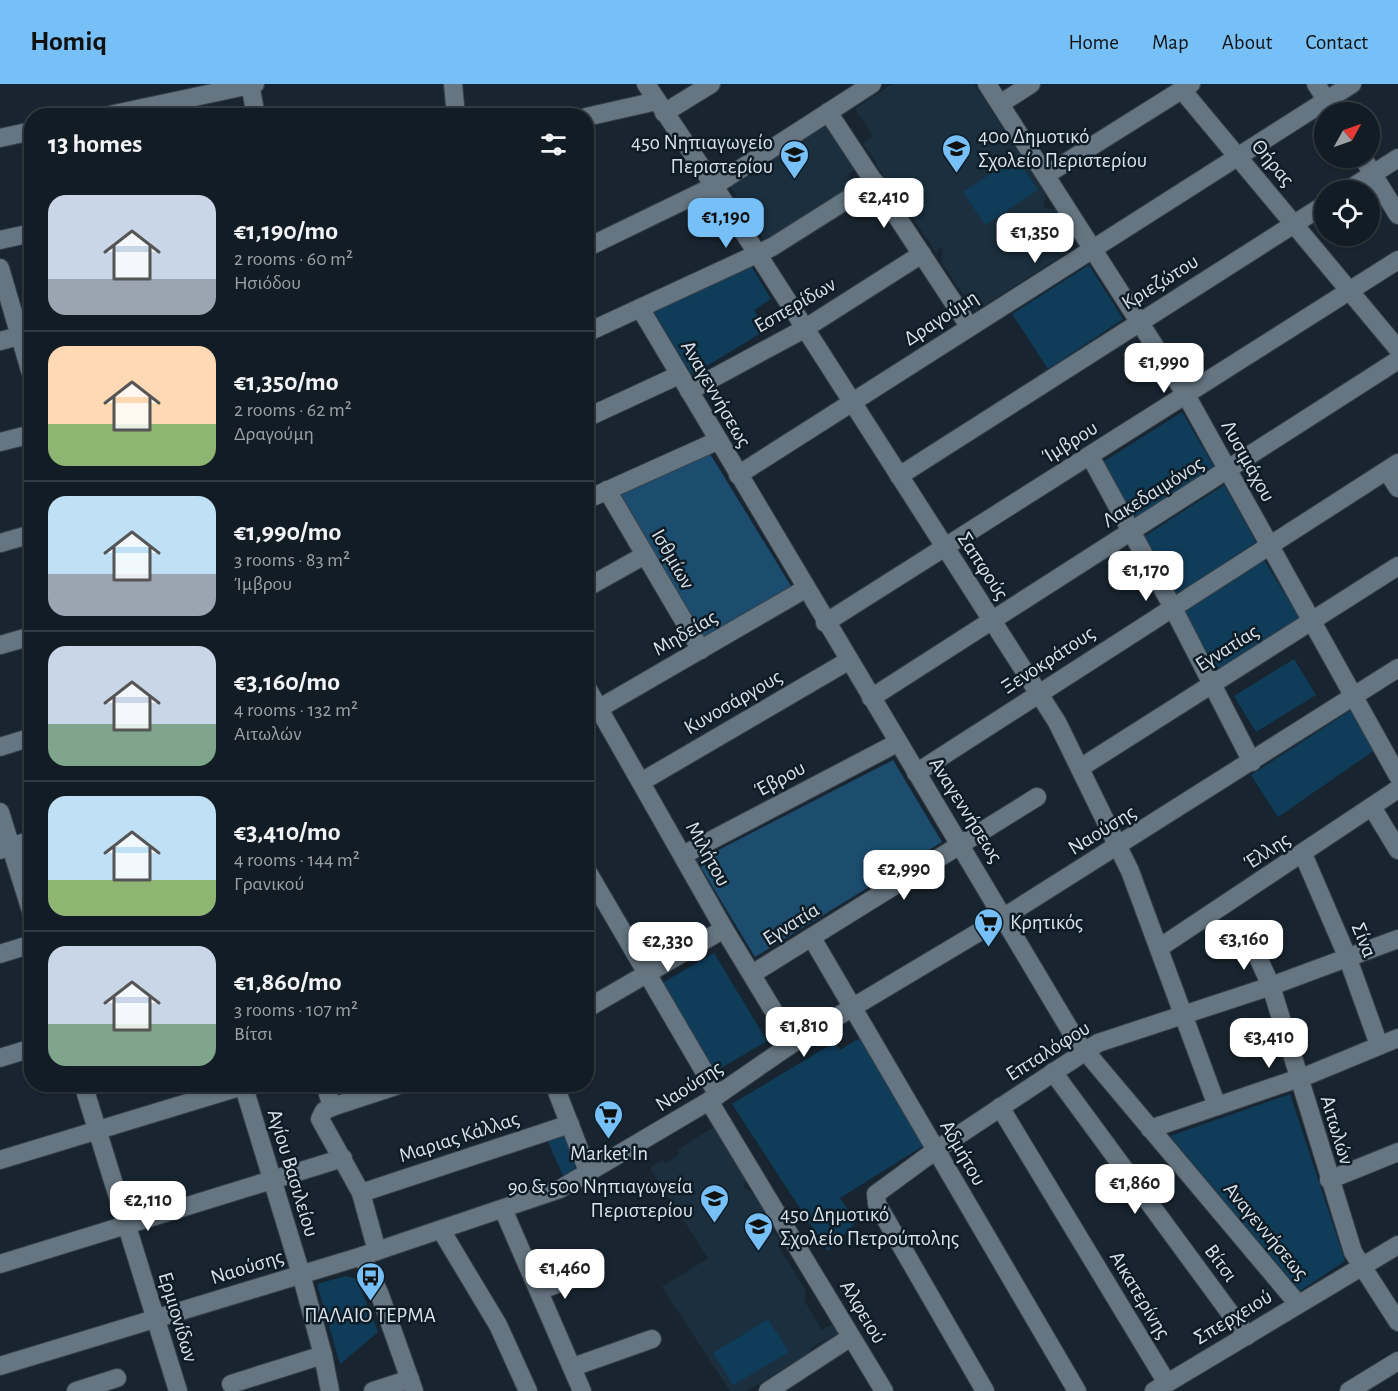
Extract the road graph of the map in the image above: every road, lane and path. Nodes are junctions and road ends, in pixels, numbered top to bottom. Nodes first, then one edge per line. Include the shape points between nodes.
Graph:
1 (252, 84) edge
2 (453, 84) edge
3 (646, 84) edge
4 (711, 84) edge
5 (872, 84) edge
6 (987, 84) edge
7 (1031, 84) edge
8 (1316, 84) edge
9 (1352, 84) edge
10 (1187, 87) edge
11 (1327, 102) edge
12 (1334, 102) edge
13 (1000, 104) junction
14 (661, 107) junction
15 (142, 108) edge
16 (255, 108) edge
17 (455, 108) edge
18 (828, 112) junction
19 (1314, 115) edge
20 (594, 116) edge
21 (24, 133) edge
22 (0, 138) edge
23 (1239, 158) junction
24 (1398, 158) edge
25 (1370, 168) edge
26 (1374, 174) junction
27 (1046, 175) junction
28 (1364, 180) edge
29 (875, 182) junction
30 (714, 186) junction
31 (1314, 211) edge
32 (1398, 215) edge
33 (1294, 224) junction
34 (24, 235) edge
35 (0, 240) edge
36 (594, 244) edge
37 (1093, 249) junction
38 (922, 254) junction
39 (757, 255) junction
40 (1398, 260) edge
41 (0, 268) edge
42 (1350, 291) junction
43 (640, 308) junction
44 (1139, 321) junction
45 (969, 326) junction
46 (804, 328) junction
47 (24, 329) edge
48 (594, 329) edge
49 (24, 335) edge
50 (0, 341) edge
51 (1398, 348) edge
52 (1398, 360) edge
53 (679, 375) junction
54 (689, 391) junction
55 (1186, 395) junction
56 (853, 403) junction
57 (594, 414) edge
58 (24, 436) edge
59 (717, 441) junction
60 (0, 442) edge
61 (1090, 456) junction
62 (1392, 467) edge
63 (1227, 472) junction
64 (738, 475) junction
65 (899, 476) junction
66 (1398, 488) edge
67 (607, 490) junction
68 (594, 496) edge
69 (1131, 532) junction
70 (24, 536) edge
71 (0, 543) edge
72 (1269, 545) junction
73 (945, 547) junction
74 (645, 555) junction
75 (1398, 566) edge
76 (594, 584) edge
77 (805, 589) junction
78 (1172, 606) junction
79 (991, 620) junction
80 (1312, 621) junction
81 (825, 623) junction
82 (24, 638) edge
83 (0, 645) edge
84 (701, 650) junction
85 (848, 661) junction
86 (1398, 668) edge
87 (1212, 684) junction
88 (1039, 693) junction
89 (1355, 695) junction
90 (871, 698) junction
91 (594, 711) edge
92 (594, 713) edge
93 (24, 740) edge
94 (897, 743) junction
95 (0, 747) edge
96 (1252, 762) junction
97 (1080, 768) junction
98 (916, 773) junction
99 (1398, 776) edge
100 (641, 782) junction
101 (1398, 789) edge
102 (1036, 797) dead end
103 (1372, 807) junction
104 (0, 812) edge
105 (24, 842) edge
106 (961, 844) junction
107 (1118, 847) junction
108 (1397, 847) edge
109 (5, 848) edge
110 (1303, 854) junction
111 (683, 855) junction
112 (594, 883) edge
113 (24, 894) edge
114 (1004, 917) junction
115 (724, 929) junction
116 (812, 938) junction
117 (1398, 939) edge
118 (1251, 942) dead end
119 (24, 946) edge
120 (1159, 948) junction
121 (0, 954) edge
122 (1347, 956) junction
123 (647, 974) junction
124 (752, 974) junction
125 (1270, 986) junction
126 (594, 1004) edge
127 (852, 1007) junction
128 (1184, 1016) junction
129 (1398, 1038) edge
130 (793, 1043) junction
131 (1379, 1045) junction
132 (24, 1050) edge
133 (1084, 1052) junction
134 (0, 1058) edge
135 (1053, 1072) junction
136 (1298, 1078) junction
137 (86, 1092) edge
138 (221, 1092) edge
139 (245, 1092) edge
140 (327, 1092) edge
141 (378, 1092) edge
142 (557, 1092) edge
143 (714, 1098) junction
144 (1217, 1106) junction
145 (332, 1107) junction
146 (1000, 1107) junction
147 (570, 1124) junction
148 (1150, 1129) junction
149 (98, 1131) junction
150 (936, 1150) junction
151 (1398, 1152) edge
152 (343, 1158) junction
153 (0, 1160) edge
154 (589, 1174) junction
155 (272, 1180) junction
156 (1329, 1180) junction
157 (361, 1193) junction
158 (503, 1209) junction
159 (127, 1224) junction
160 (441, 1230) junction
161 (1398, 1245) edge
162 (370, 1253) junction
163 (0, 1264) edge
164 (1361, 1267) junction
165 (301, 1274) junction
166 (578, 1277) dead end
167 (540, 1290) junction
168 (1298, 1304) junction
169 (155, 1319) junction
170 (1398, 1322) edge
171 (851, 1336) junction
172 (1247, 1336) junction
173 (652, 1340) dead end
174 (323, 1355) junction
175 (1398, 1360) edge
176 (0, 1366) edge
177 (573, 1367) junction
178 (117, 1378) dead end
179 (231, 1384) dead end
180 (412, 1385) edge
181 (1160, 1387) edge
182 (76, 1391) edge
183 (178, 1391) edge
184 (330, 1391) edge
185 (373, 1391) edge
186 (528, 1391) edge
187 (582, 1391) edge
188 (768, 1391) edge
189 (884, 1391) edge
190 (985, 1391) edge
191 (1077, 1391) edge
192 (1349, 1391) edge

1 - 15 street
1 - 16 street
2 - 17 street
3 - 14 street, Σαπφούς
4 - 14 street
5 - 18 street
6 - 13 street, Λυσιμάχου
7 - 13 street
8 - 11 street
9 - 12 street, Δραγούμη
10 - 23 street, Θήρας
10 - 27 street
13 - 27 street, Λυσιμάχου
14 - 20 street
14 - 30 street, Σαπφούς
18 - 29 street
18 - 30 street
19 - 23 street, Δραγούμη
21 - 22 street
23 - 33 street, Θήρας
23 - 37 street, Δραγούμη
24 - 26 street
25 - 26 street
26 - 28 street
26 - 32 street
27 - 37 street, Λυσιμάχου
29 - 38 street
29 - 39 street
30 - 36 street
30 - 39 street, Σαπφούς
31 - 33 street, Κριεζώτου
33 - 42 street, Θήρας
33 - 44 street, Κριεζώτου
34 - 35 street
37 - 44 street, Λυσιμάχου
37 - 45 street, Δραγούμη
38 - 45 street
38 - 46 street, Εσπερίδων
39 - 43 street
39 - 46 street, Σαπφούς
40 - 42 street, Ίμβρου
41 - 47 street
42 - 51 street, Θήρας
42 - 55 street, Ίμβρου
43 - 48 street
43 - 53 street, Αναγεννήσεως
44 - 55 street, Λυσιμάχου
44 - 65 street, Κριεζώτου
45 - 56 street, Δραγούμη
46 - 54 street, Εσπερίδων
46 - 56 street, Σαπφούς
49 - 50 street
52 - 63 street, Λακεδαιμόνος
53 - 54 street, Αναγεννήσεως
53 - 57 street
54 - 59 street, Αναγεννήσεως
55 - 61 street, Ίμβρου
55 - 63 street, Λυσιμάχου
56 - 64 street, Δραγούμη
56 - 65 street, Σαπφούς
58 - 60 street
59 - 64 street, Αναγεννήσεως
59 - 67 street
61 - 69 street
61 - 73 street, Ίμβρου
62 - 66 street, Ξενοκράτους
62 - 72 street, Ξενοκράτους
63 - 69 street, Λακεδαιμόνος
63 - 72 street, Λυσιμάχου
64 - 77 street, Αναγεννήσεως
65 - 73 street, Σαπφούς
67 - 68 street
67 - 74 street, Ισθμίων
69 - 78 street
69 - 79 street, Λακεδαιμόνος
70 - 71 street
72 - 78 street, Ξενοκράτους
72 - 80 street, Λυσιμάχου
73 - 79 street, Σαπφούς
73 - 81 street, Ίμβρου
74 - 76 street
74 - 84 street, Ισθμίων
75 - 80 street, Εγνατίας
77 - 81 street, Αναγεννήσεως
77 - 84 street, Μηδείας
78 - 87 street
78 - 88 street, Ξενοκράτους
79 - 88 street, Σαπφούς
79 - 90 street, Λακεδαιμόνος
80 - 87 street, Εγνατίας
80 - 89 street, Λυσιμάχου
81 - 85 street, Αναγεννήσεως
82 - 83 street
84 - 91 street, Μηδείας
85 - 90 street, Αναγεννήσεως
85 - 100 street, Κυνοσάργους
86 - 89 street, Ναούσης
87 - 96 street
87 - 97 street, Εγνατίας
88 - 97 street, Σαπφούς
88 - 98 street, Ξενοκράτους
89 - 96 street, Ναούσης
89 - 99 street, Λυσιμάχου
90 - 94 street, Αναγεννήσεως
92 - 100 street, Μιλήτου
93 - 95 street
94 - 98 street, Αναγεννήσεως
94 - 111 street, Έβρου
96 - 107 street, Ναούσης
97 - 107 street, Σαπφούς
98 - 106 street, Αναγεννήσεως
100 - 111 street, Μιλήτου
101 - 103 street, Έλλης
102 - 106 street, Εγνατία
103 - 108 street
103 - 110 street, Έλλης
104 - 109 street
105 - 109 street
106 - 114 street, Αναγεννήσεως
106 - 116 street, Εγνατία
107 - 114 street, Ναούσης
107 - 120 street, Σαπφούς
109 - 113 street
110 - 120 street, Έλλης
110 - 122 street, Σίνα
111 - 115 street, Μιλήτου
112 - 123 street, Αλφειού
114 - 127 street, Ναούσης
114 - 133 street, Αναγεννήσεως
115 - 123 street
115 - 124 street, Μιλήτου
116 - 124 street, Εγνατία
116 - 127 street, Αδμήτου
117 - 122 street, Επταλόφου
118 - 125 street, Αιτωλών
119 - 121 street
120 - 128 street, Σαπφούς
122 - 125 street, Επταλόφου
122 - 131 street, Σίνα
123 - 126 street
123 - 143 street, Αλφειού
124 - 130 street, Μιλήτου
125 - 128 street, Επταλόφου
125 - 136 street, Αιτωλών
127 - 130 street, Ναούσης
127 - 150 street, Αδμήτου
128 - 133 street, Επταλόφου via 1098,1043
128 - 144 street, Σαπφούς
129 - 131 street
130 - 143 street, Ναούσης
131 - 136 street
132 - 134 street
133 - 135 street, Επταλόφου
133 - 148 street, Αναγεννήσεως
135 - 146 street, Επταλόφου
135 - 172 street, Βίτσι
136 - 144 street
136 - 156 street, Αιτωλών
137 - 149 street, Ερμιονίδων
138 - 149 street
139 - 155 street, Αγίου Βασιλείου
140 - 145 street
141 - 145 street
142 - 147 street
143 - 154 street, Ναούσης
143 - 171 street, Αλφειού
144 - 148 street
145 - 152 street via 320,1119
146 - 150 street, Επταλόφου
146 - 181 street, Αικατερίνης
147 - 154 street
147 - 157 street, Μαριας Κάλλας
148 - 168 street, Αναγεννήσεως
149 - 153 street
149 - 159 street, Ερμιονίδων
150 - 190 street, Επταλόφου via 880,1189 876,1194 878,1204
150 - 191 street, Αδμήτου
151 - 156 street
152 - 155 street
152 - 157 street
154 - 158 street, Ναούσης
155 - 159 street
155 - 165 street, Αγίου Βασιλείου
156 - 164 street, Αιτωλών
157 - 162 street
158 - 160 street, Ναούσης
158 - 167 street
159 - 163 street
159 - 169 street, Ερμιονίδων
160 - 162 street, Ναούσης
160 - 186 street via 498,1324
161 - 164 street, Σπερχειού
162 - 165 street, Ναούσης
162 - 180 street via 380,1295
164 - 168 street, Σπερχειού
164 - 170 street, Αιτωλών
165 - 169 street, Ναούσης
165 - 174 street, Αγίου Βασιλείου
166 - 167 street
167 - 177 street
168 - 172 street, Σπερχειού
169 - 176 street, Ναούσης
169 - 183 street, Ερμιονίδων
171 - 188 street
171 - 189 street, Αλφειού
172 - 181 street, Σπερχειού
173 - 177 street
174 - 179 street
174 - 184 street, Αγίου Βασιλείου
175 - 192 street
177 - 187 street
178 - 182 street
180 - 185 street

